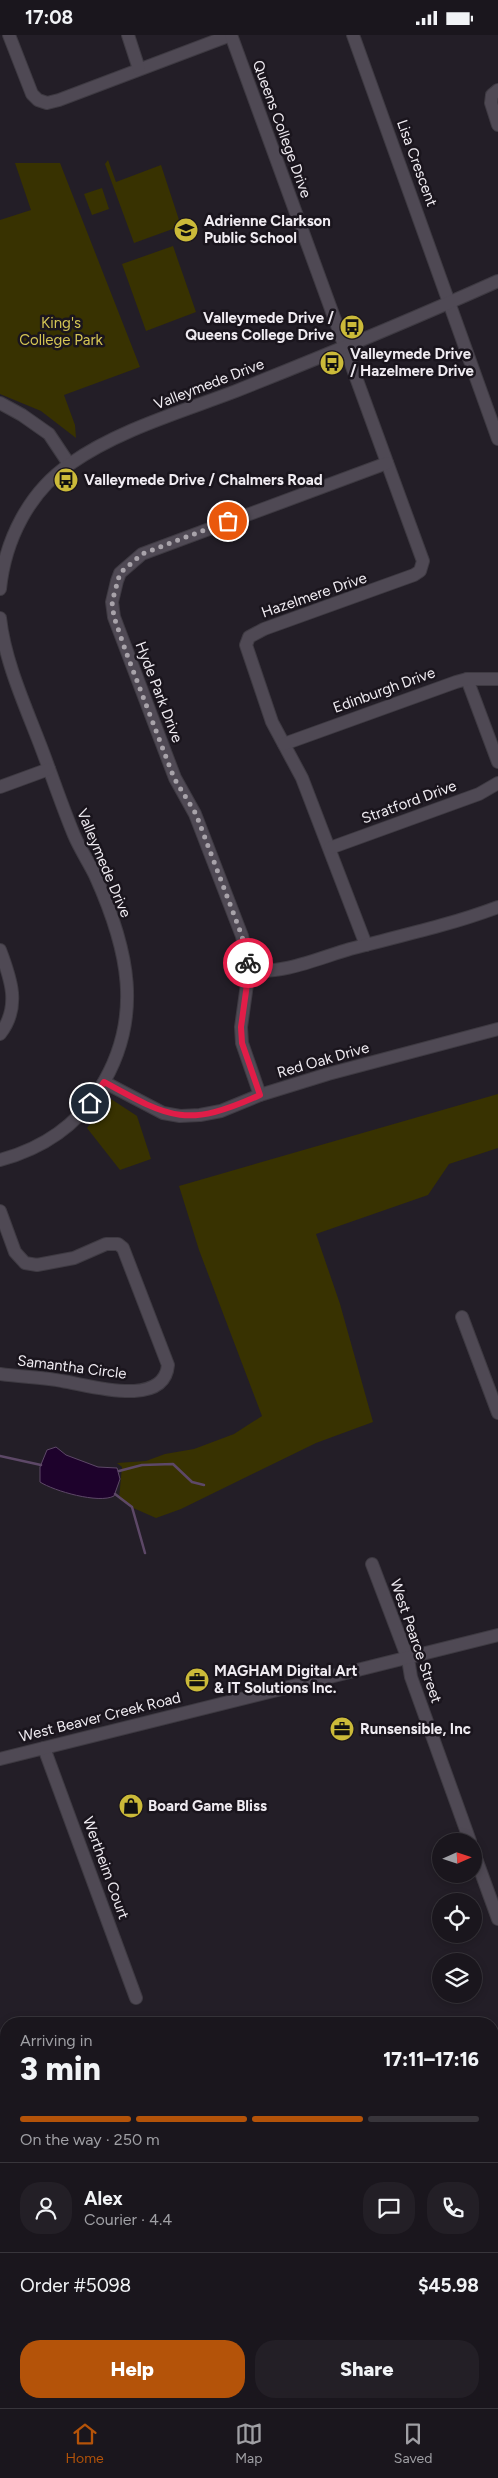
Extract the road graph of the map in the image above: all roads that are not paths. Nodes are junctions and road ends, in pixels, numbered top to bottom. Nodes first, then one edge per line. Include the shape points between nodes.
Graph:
1 (9, 35) edge
2 (128, 35) edge
3 (231, 35) edge
4 (353, 35) edge
5 (139, 69) junction
6 (498, 90) edge
7 (498, 125) edge
8 (498, 281) edge
9 (450, 303) junction
10 (345, 347) junction
11 (0, 403) edge
12 (493, 408) edge
13 (498, 439) edge
14 (387, 463) junction
15 (69, 464) junction
16 (0, 589) edge
17 (0, 625) edge
18 (468, 679) junction
19 (498, 679) edge
20 (284, 744) junction
21 (498, 761) edge
22 (49, 769) junction
23 (498, 783) edge
24 (0, 787) edge
25 (330, 848) junction
26 (498, 907) edge
27 (366, 945) junction
28 (0, 950) edge
29 (249, 970) junction
30 (498, 1029) edge
31 (0, 1034) edge
32 (104, 1082) junction
33 (260, 1095) junction
34 (0, 1160) edge
35 (0, 1211) edge
36 (462, 1317) dead end
37 (0, 1374) edge
38 (498, 1413) edge
39 (372, 1564) dead end
40 (498, 1635) edge
41 (408, 1659) junction
42 (44, 1749) junction
43 (0, 1759) edge
44 (467, 1833) edge
45 (482, 1875) edge
46 (498, 1919) edge
47 (136, 1998) dead end

1 - 5 street via 28,85 38,100 47,103
2 - 5 street
3 - 5 street
3 - 10 street, Queens College Drive
4 - 9 street, Lisa Crescent
6 - 7 street via 492,95 491,103
8 - 9 street, Valleymede Drive
9 - 10 street, Valleymede Drive
9 - 12 street, Lisa Crescent
10 - 14 street, Hazelmere Drive
10 - 15 street, Valleymede Drive via 142,427
11 - 15 street via 49,434
12 - 13 street, Lisa Crescent
14 - 20 street, Hazelmere Drive via 421,551 420,571 264,629 249,637 246,645 272,721
14 - 29 street, Hyde Park Drive via 142,554 120,573 117,581 112,602 114,617 174,778 196,814 242,936
15 - 16 street, Valleymede Drive via 32,501 20,521 8,549
17 - 22 street, Valleymede Drive via 19,691
18 - 19 street, Edinburgh Drive
18 - 20 street, Edinburgh Drive
18 - 21 street
20 - 25 street, Hazelmere Drive via 302,778
22 - 24 street
22 - 32 street, Valleymede Drive via 120,941 127,971 128,1007 124,1036
23 - 25 street, Stratford Drive via 479,794
25 - 27 street, Hazelmere Drive
26 - 27 street
27 - 29 street via 266,971
28 - 31 street via 13,994 8,1024
29 - 33 street, Hyde Park Drive via 241,1027 242,1043
30 - 33 street, Red Oak Drive
32 - 33 street, Red Oak Drive via 163,1113 180,1116 221,1111
32 - 34 street, Valleymede Drive via 90,1103 58,1133 35,1148
35 - 37 street, Samantha Circle via 15,1252 25,1263 37,1265 74,1258 106,1244 118,1244 123,1248 168,1365 163,1381 129,1391 108,1391 61,1381
36 - 38 street
39 - 41 street, West Pearce Street
40 - 41 street, West Beaver Creek Road
41 - 42 street, West Beaver Creek Road
41 - 44 street, West Pearce Street via 411,1677
42 - 43 street, West Beaver Creek Road
42 - 47 street, Wertheim Court
45 - 46 street

